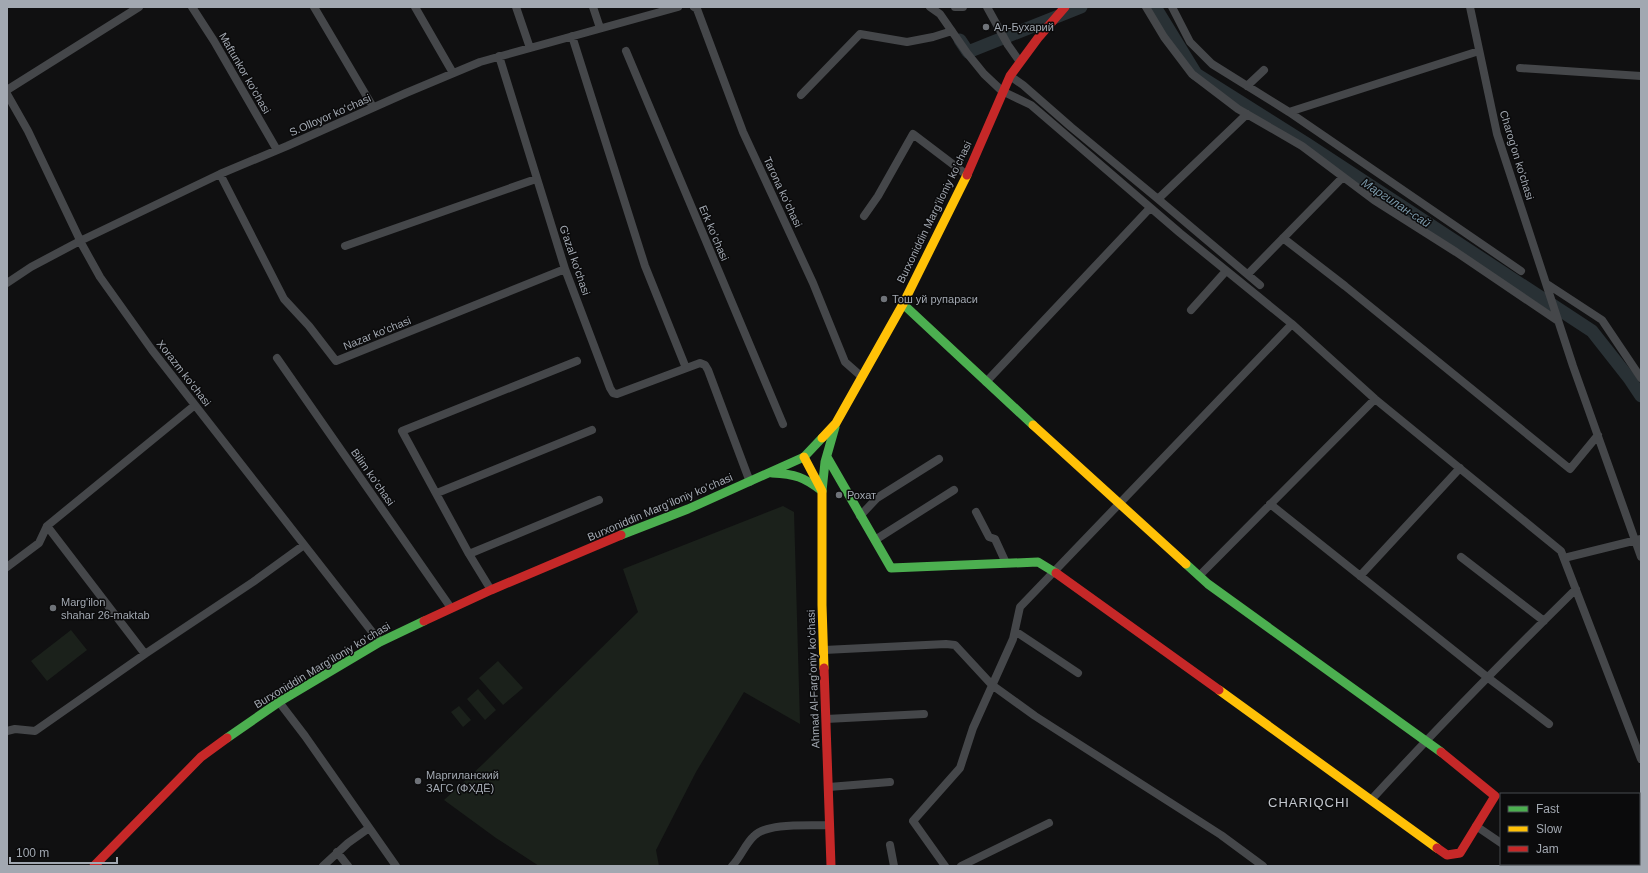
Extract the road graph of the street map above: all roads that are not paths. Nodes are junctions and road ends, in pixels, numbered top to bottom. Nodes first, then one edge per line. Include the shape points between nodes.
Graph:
1 (139, 7) edge
2 (192, 7) edge
3 (314, 7) edge
4 (415, 7) edge
5 (516, 7) edge
6 (593, 7) edge
7 (678, 7) edge
8 (930, 7) edge
9 (955, 7) edge
10 (963, 7) edge
11 (987, 7) edge
12 (1065, 7) edge
13 (1146, 7) edge
14 (1172, 7) edge
15 (1470, 7) edge
16 (696, 8) edge
17 (600, 28) junction
18 (952, 31) junction
19 (572, 36) junction
20 (530, 48) junction
21 (626, 51) dead end
22 (1479, 51) junction
23 (499, 56) junction
24 (1020, 62) junction
25 (1520, 68) dead end
26 (1264, 70) dead end
27 (453, 73) junction
28 (1010, 76) junction
29 (1641, 76) edge
30 (1247, 86) junction
31 (7, 90) edge
32 (1002, 91) junction
33 (7, 94) edge
34 (801, 95) dead end
35 (373, 107) junction
36 (1289, 112) junction
37 (1247, 114) junction
38 (277, 150) junction
39 (220, 174) junction
40 (967, 176) junction
41 (1343, 177) junction
42 (536, 179) junction
43 (1158, 199) junction
44 (1150, 208) junction
45 (864, 216) dead end
46 (1283, 238) junction
47 (80, 241) junction
48 (346, 246) dead end
49 (565, 269) junction
50 (1226, 271) junction
51 (1521, 271) dead end
52 (1248, 274) junction
53 (7, 282) edge
54 (1547, 284) junction
55 (1260, 285) dead end
56 (903, 304) junction
57 (1190, 310) dead end
58 (1558, 321) junction
59 (1292, 324) junction
60 (277, 358) dead end
61 (577, 361) dead end
62 (686, 368) junction
63 (862, 377) junction
64 (1641, 378) edge
65 (986, 382) junction
66 (1375, 398) junction
67 (195, 405) junction
68 (836, 423) junction
69 (783, 424) dead end
70 (592, 430) dead end
71 (1598, 435) junction
72 (804, 457) junction
73 (826, 457) junction
74 (939, 459) dead end
75 (1460, 468) junction
76 (771, 473) junction
77 (750, 482) junction
78 (954, 490) dead end
79 (822, 492) junction
80 (437, 493) junction
81 (599, 500) dead end
82 (1120, 503) junction
83 (1270, 504) junction
84 (976, 512) dead end
85 (860, 516) junction
86 (47, 526) junction
87 (875, 540) junction
88 (1638, 540) edge
89 (304, 545) junction
90 (469, 554) junction
91 (1461, 557) dead end
92 (1641, 557) edge
93 (1564, 558) junction
94 (1006, 563) junction
95 (7, 567) edge
96 (1054, 571) junction
97 (1199, 576) junction
98 (1360, 576) junction
99 (1576, 589) junction
100 (492, 590) junction
101 (451, 608) junction
102 (1544, 621) junction
103 (1015, 631) junction
104 (380, 642) junction
105 (824, 650) junction
106 (145, 654) junction
107 (1078, 673) dead end
108 (1487, 677) junction
109 (992, 685) junction
110 (279, 702) junction
111 (924, 714) dead end
112 (826, 718) junction
113 (1549, 724) dead end
114 (7, 730) edge
115 (1426, 740) junction
116 (1641, 759) edge
117 (890, 782) dead end
118 (828, 787) junction
119 (1371, 800) junction
120 (1049, 823) dead end
121 (830, 825) junction
122 (1476, 826) junction
123 (369, 828) junction
124 (1500, 842) edge
125 (890, 845) dead end
126 (337, 852) junction
127 (94, 866) edge
128 (323, 866) edge
129 (348, 866) edge
130 (396, 866) edge
131 (732, 866) edge
132 (831, 866) edge
133 (894, 866) edge
134 (945, 866) edge
135 (961, 866) edge
136 (1263, 866) edge

1 - 31 street
2 - 38 street, Maftunkor ko'chasi
3 - 35 street
4 - 27 street
5 - 20 street
6 - 17 street
7 - 17 street, S.Olloyor koʻchasi
8 - 18 street via 940,14
9 - 10 street
11 - 24 street
12 - 24 main road, Burxoniddin Marg’iloniy ko’chasi
13 - 37 street via 1164,37 1192,74
14 - 30 street via 1190,42 1212,64
15 - 22 street, Charog'on ko'chasi
16 - 63 street, Tarona koʻchasi via 743,132 813,283 845,362
17 - 19 street, S.Olloyor koʻchasi
18 - 32 street via 984,74
18 - 34 street via 908,42 860,34
19 - 20 street, S.Olloyor koʻchasi
19 - 62 street via 646,266
20 - 23 street, S.Olloyor koʻchasi
21 - 69 street, Erk koʻchasi
22 - 36 street
22 - 54 street, Charog'on ko'chasi via 1497,134
23 - 27 street, S.Olloyor koʻchasi
23 - 42 street, G'azal ko'chasi
24 - 28 main road, Burxoniddin Marg’iloniy ko’chasi
25 - 29 street
26 - 30 street
27 - 35 street, S.Olloyor koʻchasi
28 - 32 main road, Burxoniddin Marg’iloniy ko’chasi
28 - 43 street
30 - 36 street
32 - 40 main road, Burxoniddin Marg’iloniy ko’chasi
32 - 44 street via 1031,105
33 - 47 street, Xorazm ko'chasi via 28,131
35 - 38 street, S.Olloyor koʻchasi
36 - 51 street
37 - 41 street via 1302,146
37 - 43 street
38 - 39 street, S.Olloyor koʻchasi
39 - 47 street, S.Olloyor koʻchasi
39 - 49 street, Nazar ko'chasi via 284,299 336,361
40 - 45 street via 913,134
40 - 56 main road, Burxoniddin Marg’iloniy ko’chasi
41 - 46 street
41 - 58 street
42 - 48 street
42 - 49 street, G'azal ko'chasi
43 - 52 street
44 - 50 street
44 - 65 street
46 - 52 street
46 - 71 street via 1570,469
47 - 53 street, S.Olloyor koʻchasi
47 - 67 street, Xorazm ko'chasi via 100,277
49 - 62 street, G'azal ko'chasi via 613,393 623,392
50 - 57 street
50 - 59 street
52 - 55 street
54 - 58 street, Charog'on ko'chasi
54 - 64 street via 1602,320
56 - 63 main road, Burxoniddin Marg’iloniy ko’chasi
56 - 65 main road
58 - 71 street, Charog'on ko'chasi
59 - 66 street
59 - 82 street
60 - 101 street, Bilim koʻchasi
61 - 80 street via 402,431
62 - 77 street, G'azal ko'chasi via 700,363 708,370
63 - 68 main road, Burxoniddin Marg’iloniy ko’chasi
65 - 82 main road
66 - 75 street
66 - 83 street
67 - 86 street
67 - 89 street, Xorazm ko'chasi
68 - 72 main road, Burxoniddin Marg’iloniy ko’chasi
68 - 73 main road, Ahmad Al-Fargʻoniy koʻchasi
70 - 80 street
71 - 88 street, Charog'on ko'chasi
72 - 76 main road, Burxoniddin Marg’iloniy ko’chasi
72 - 79 main road
73 - 79 main road, Ahmad Al-Fargʻoniy koʻchasi
73 - 85 main road
74 - 85 street via 876,498
75 - 93 street via 1562,551
75 - 98 street
76 - 77 main road, Burxoniddin Marg’iloniy ko’chasi
76 - 79 main road via 797,474
77 - 100 main road, Burxoniddin Marg’iloniy ko’chasi
78 - 87 street
79 - 105 main road, Ahmad Al-Fargʻoniy koʻchasi
80 - 90 street
81 - 90 street
82 - 96 street
82 - 97 main road
83 - 97 street
83 - 98 street
84 - 94 street via 989,537 995,539
85 - 87 main road
86 - 95 street via 39,543
86 - 106 street
87 - 94 main road via 890,566 894,568
88 - 92 street, Charog'on ko'chasi
88 - 93 street
89 - 104 street, Xorazm ko'chasi
89 - 106 street
90 - 100 street
91 - 102 street
93 - 99 street
94 - 96 main road via 1038,562
96 - 103 street via 1020,606
96 - 119 main road
97 - 115 main road
98 - 108 street
99 - 102 street
99 - 116 street
100 - 101 main road, Burxoniddin Marg’iloniy ko’chasi
101 - 104 main road, Burxoniddin Marg’iloniy ko’chasi
102 - 108 street
103 - 107 street
103 - 109 street
104 - 110 main road, Burxoniddin Marg’iloniy ko’chasi
105 - 109 street via 955,645
105 - 112 main road, Ahmad Al-Fargʻoniy koʻchasi
106 - 114 street via 36,731
108 - 113 street
108 - 115 street
109 - 134 street via 973,728 960,768 913,821
109 - 136 street via 1035,716 1221,835
110 - 123 street
110 - 127 main road, Burxoniddin Marg’iloniy ko’chasi via 201,758
111 - 112 street
112 - 118 main road, Ahmad Al-Fargʻoniy koʻchasi
115 - 119 street
115 - 122 main road via 1495,796
117 - 118 street
118 - 121 main road, Ahmad Al-Fargʻoniy koʻchasi
119 - 122 main road via 1447,855 1460,853
120 - 135 street
121 - 131 street via 774,827 761,831 750,839
121 - 132 main road, Ahmad Al-Fargʻoniy koʻchasi
122 - 124 street
123 - 126 street
123 - 130 street
125 - 133 street
126 - 128 street
126 - 129 street

